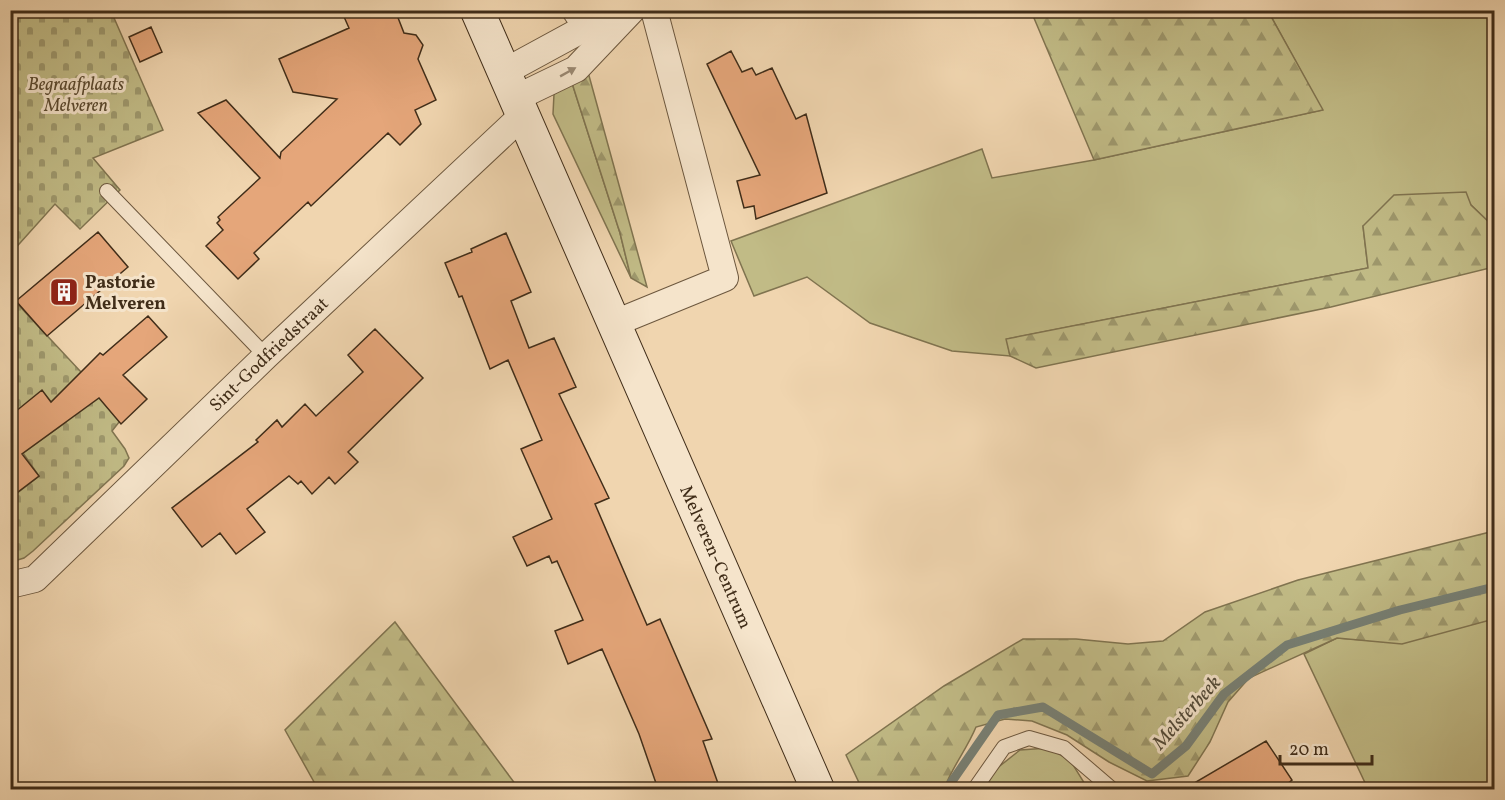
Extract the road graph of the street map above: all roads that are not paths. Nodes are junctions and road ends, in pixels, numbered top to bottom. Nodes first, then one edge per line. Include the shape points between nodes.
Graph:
1 (477, 10) edge
2 (618, 10) edge
3 (632, 10) edge
4 (654, 10) edge
5 (581, 19) edge
6 (514, 95) junction
7 (107, 191) dead end
8 (615, 323) junction
9 (266, 356) junction
10 (10, 585) edge
11 (818, 789) edge
12 (974, 789) edge
13 (1113, 789) edge

1 - 6 main road, Melveren-Centrum
2 - 5 street
6 -> 3 street via 576,69
4 - 8 street via 725,278
5 - 6 street
6 - 8 main road, Melveren-Centrum
6 - 9 street, Sint-Godfriedstraat
7 - 9 lane
8 - 11 main road, Melveren-Centrum
9 - 10 street, Sint-Godfriedstraat via 34,579
12 - 13 lane via 1004,747 1029,738 1064,748

